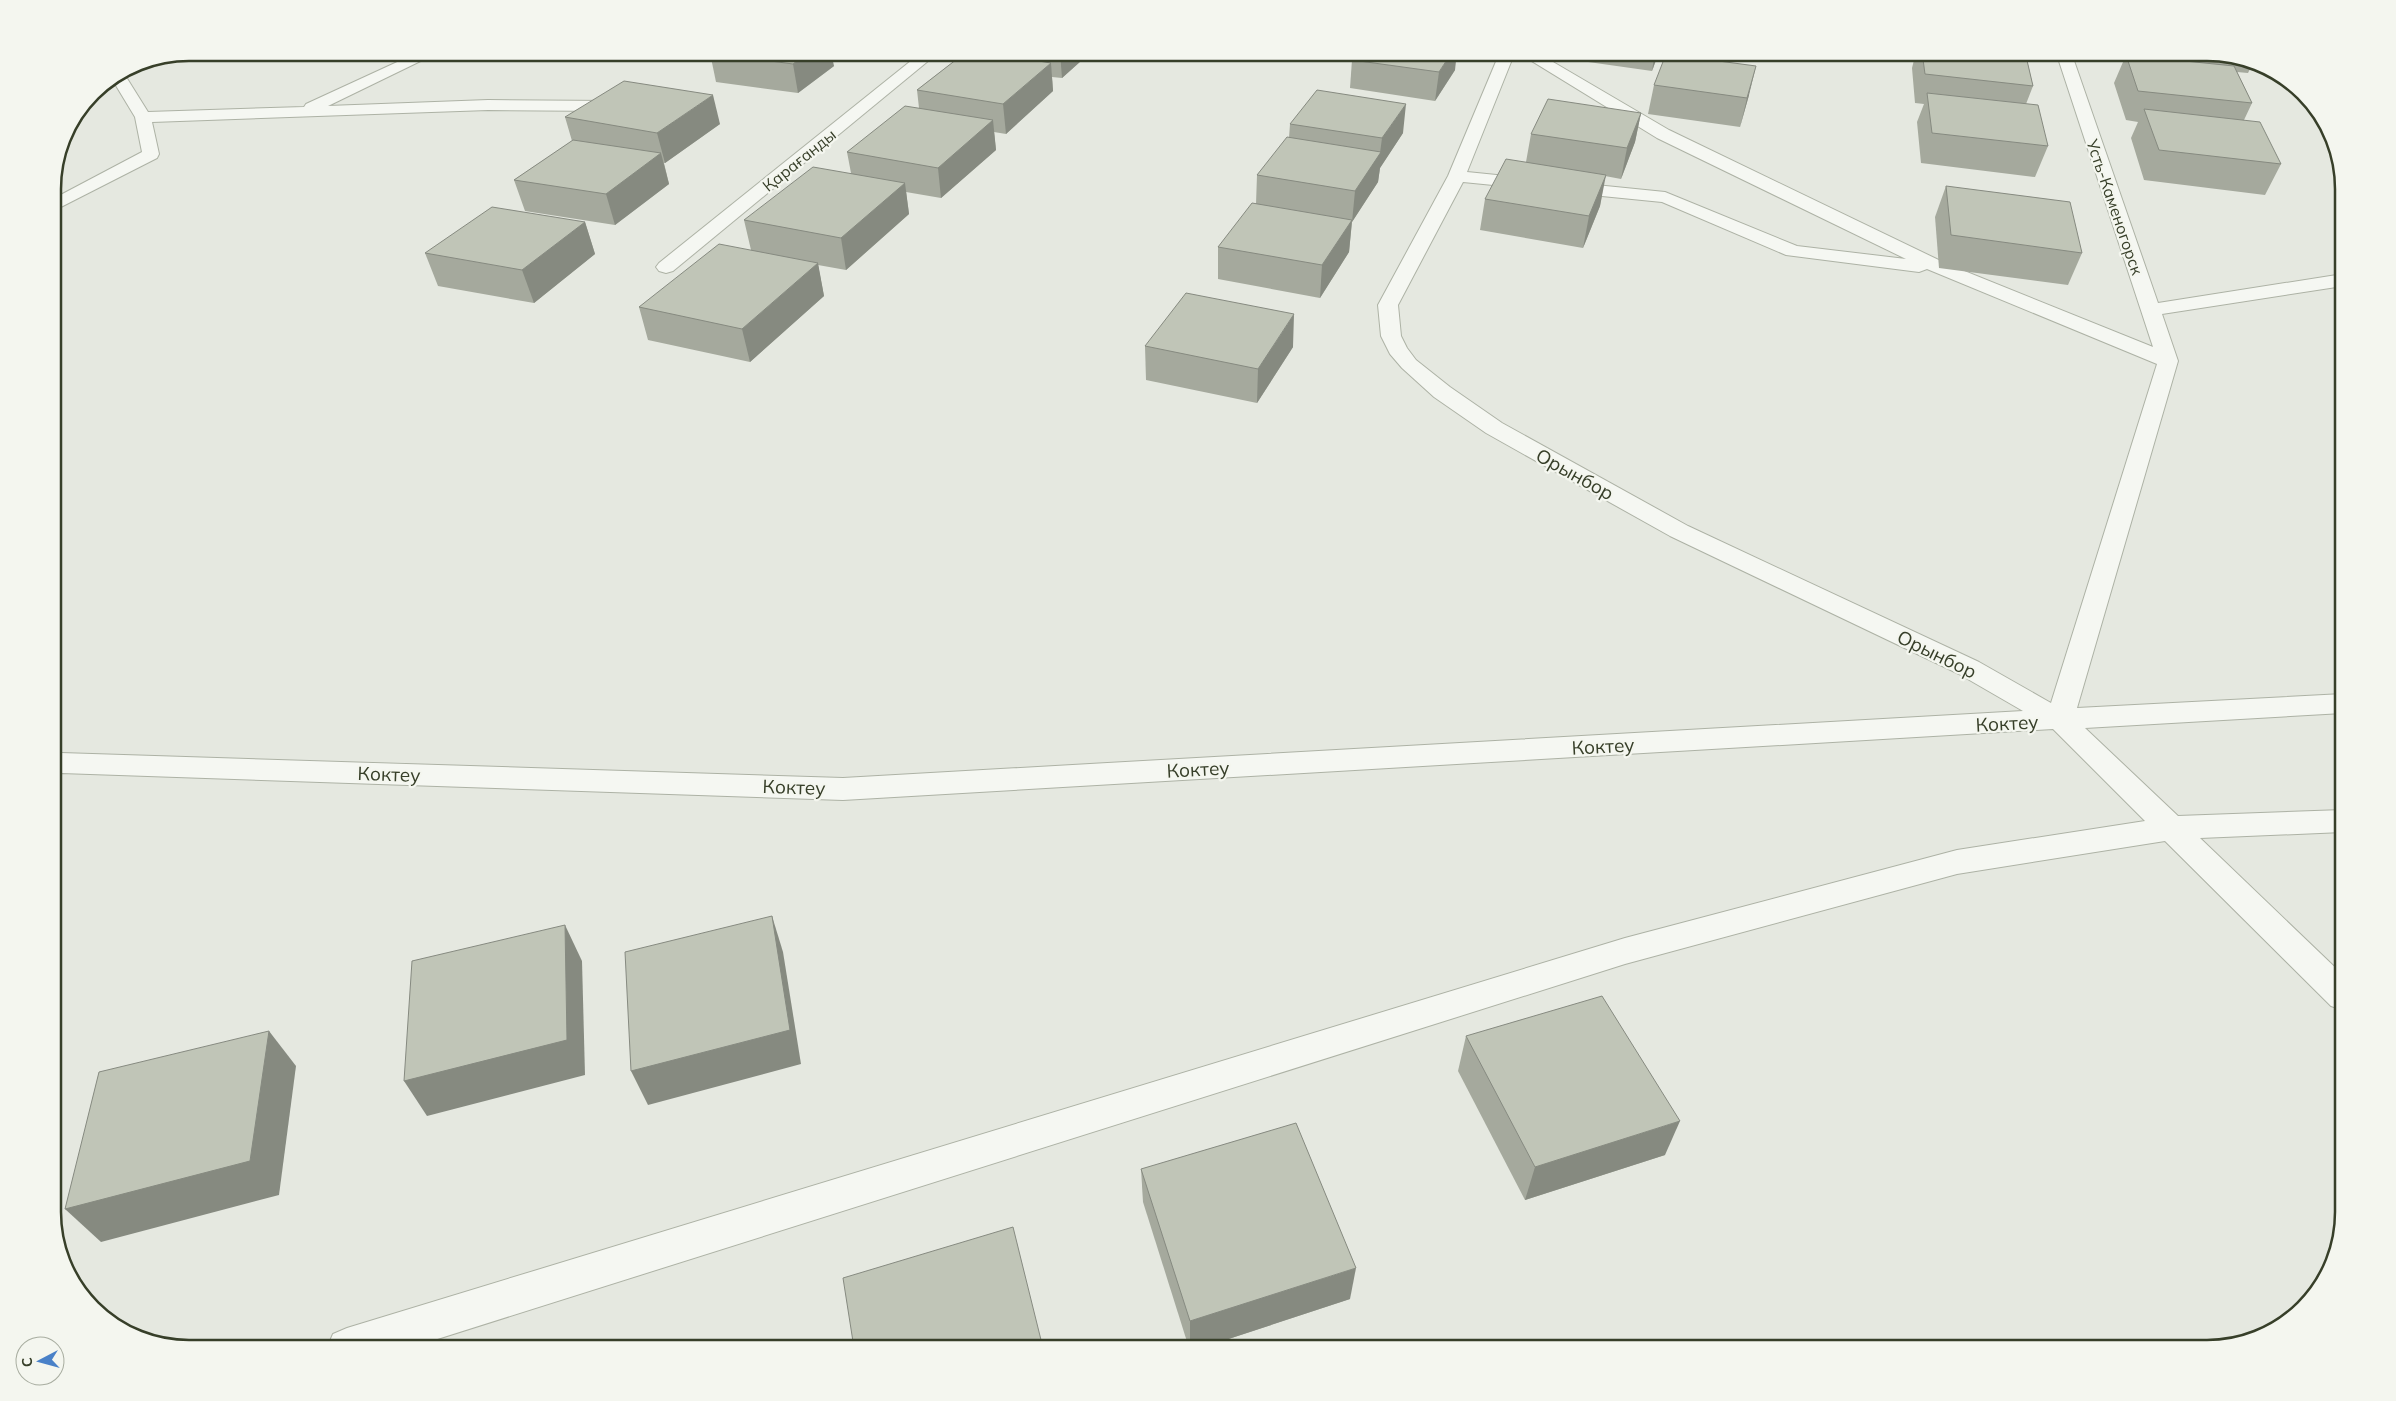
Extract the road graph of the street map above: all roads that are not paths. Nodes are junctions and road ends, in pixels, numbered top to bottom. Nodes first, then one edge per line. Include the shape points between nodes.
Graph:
1 (412, 61) edge
2 (921, 61) edge
3 (1504, 61) edge
4 (1539, 61) edge
5 (2067, 61) edge
6 (121, 81) edge
7 (609, 106) edge
8 (299, 113) junction
9 (143, 117) junction
10 (1457, 176) junction
11 (62, 201) edge
12 (666, 267) dead end
13 (1940, 268) junction
14 (2334, 281) edge
15 (2150, 310) junction
16 (2168, 361) junction
17 (2335, 704) edge
18 (2060, 720) junction
19 (62, 763) edge
20 (2335, 821) edge
21 (2172, 828) junction
22 (2335, 987) edge
23 (374, 1340) edge

1 - 8 street
2 - 12 street, Қарағанды
3 - 10 street, Орынбор
4 - 13 street via 1663,134
5 - 15 street, Усть-Каменогорск
6 - 9 street
7 - 8 street via 488,105
8 - 9 street
9 - 11 street via 151,154
10 - 13 street via 1666,197 1793,251
10 - 18 street, Орынбор via 1388,305 1391,336 1397,350 1409,364 1442,392 1494,428 1654,518 1969,668
13 - 16 street
14 - 15 street
15 - 16 street, Усть-Каменогорск
16 - 18 street
17 - 18 street, Коктеу
18 - 19 street, Коктеу via 843,789
18 - 21 street, Орынбор
20 - 21 street
21 - 22 street, Орынбор
21 - 23 street via 1957,862 1625,952

